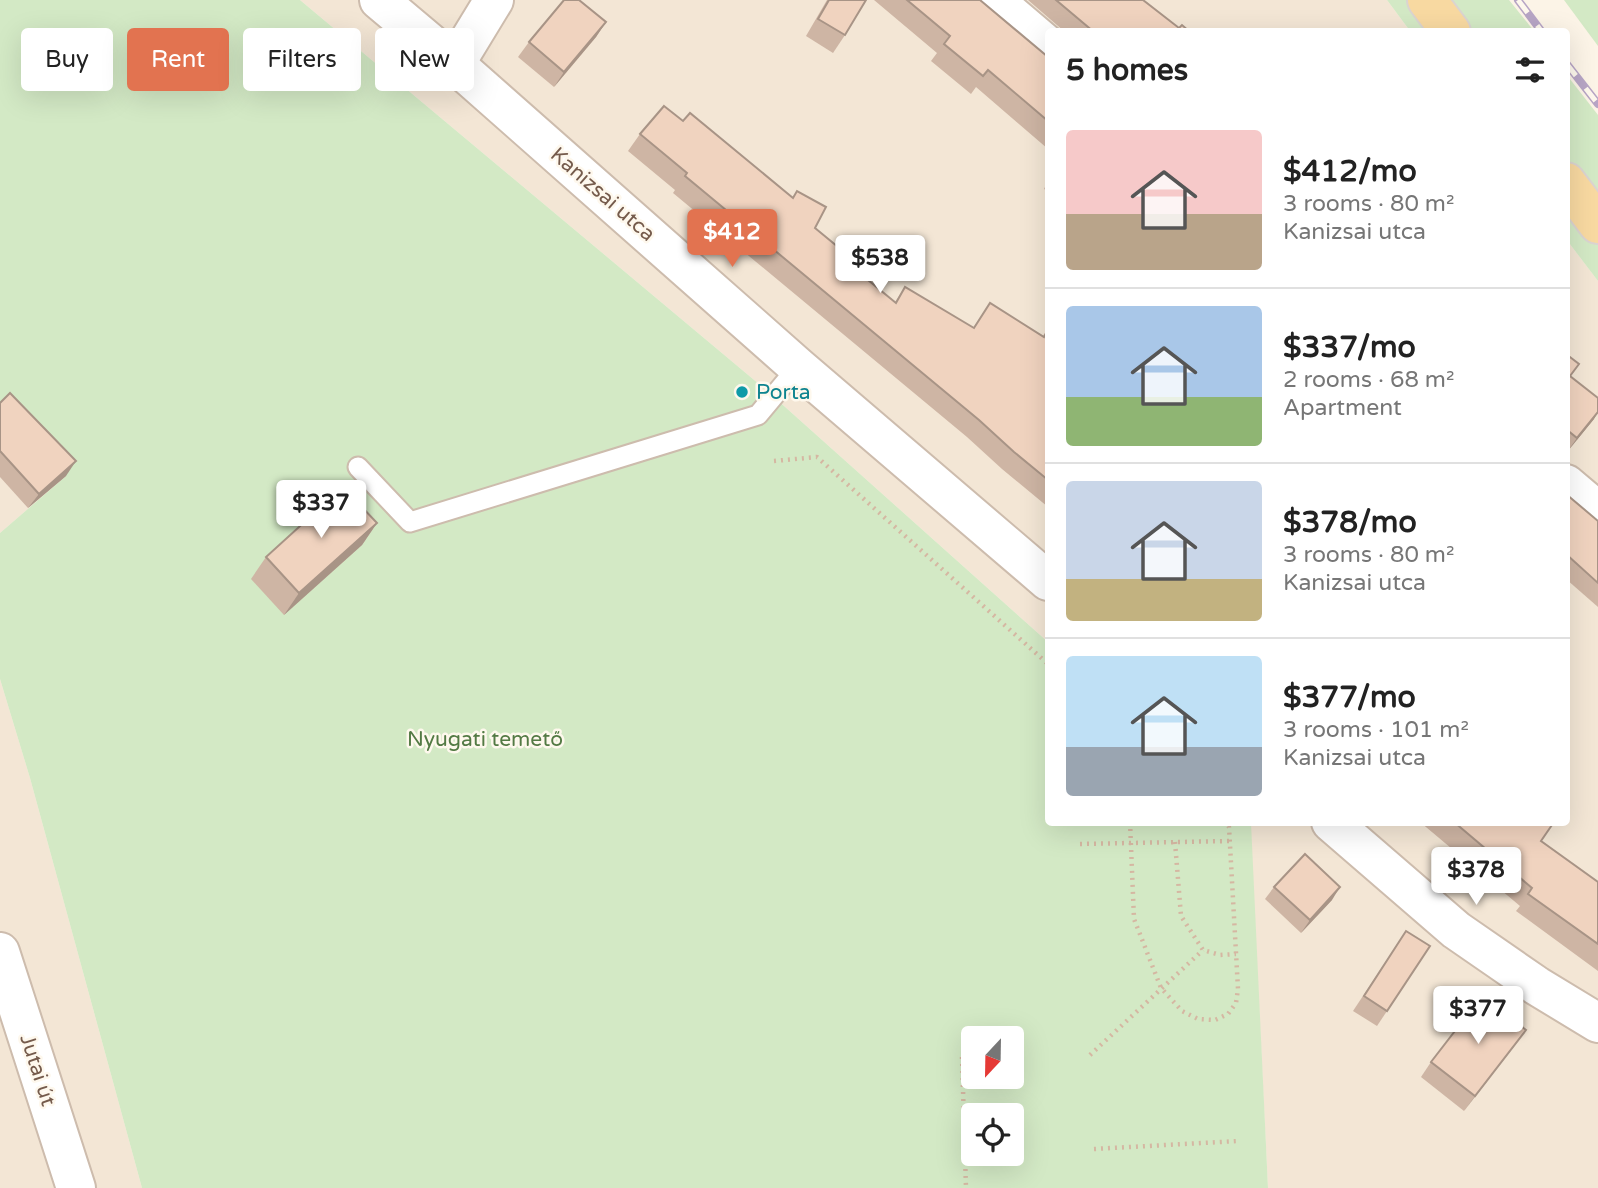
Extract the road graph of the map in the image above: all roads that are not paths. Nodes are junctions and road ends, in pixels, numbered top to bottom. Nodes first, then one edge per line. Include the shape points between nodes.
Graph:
1 (379, 0) edge
2 (494, 0) edge
3 (993, 0) edge
4 (1426, 0) edge
5 (412, 28) edge
6 (1448, 28) edge
7 (474, 33) edge
8 (1045, 43) edge
9 (474, 81) edge
10 (1570, 187) edge
11 (1598, 224) edge
12 (798, 367) junction
13 (358, 467) dead end
14 (1570, 487) edge
15 (1598, 511) edge
16 (1045, 578) edge
17 (1336, 826) edge
18 (0, 952) edge
19 (1598, 1023) edge
20 (76, 1188) edge

1 - 5 street, Kanizsai utca
2 - 7 street
3 - 8 street
4 - 6 main road
9 - 12 street, Kanizsai utca
10 - 11 main road
12 - 13 lane via 758,415 410,522
12 - 16 street, Kanizsai utca
14 - 15 street
17 - 19 street via 1456,930
18 - 20 street, Jutai út

